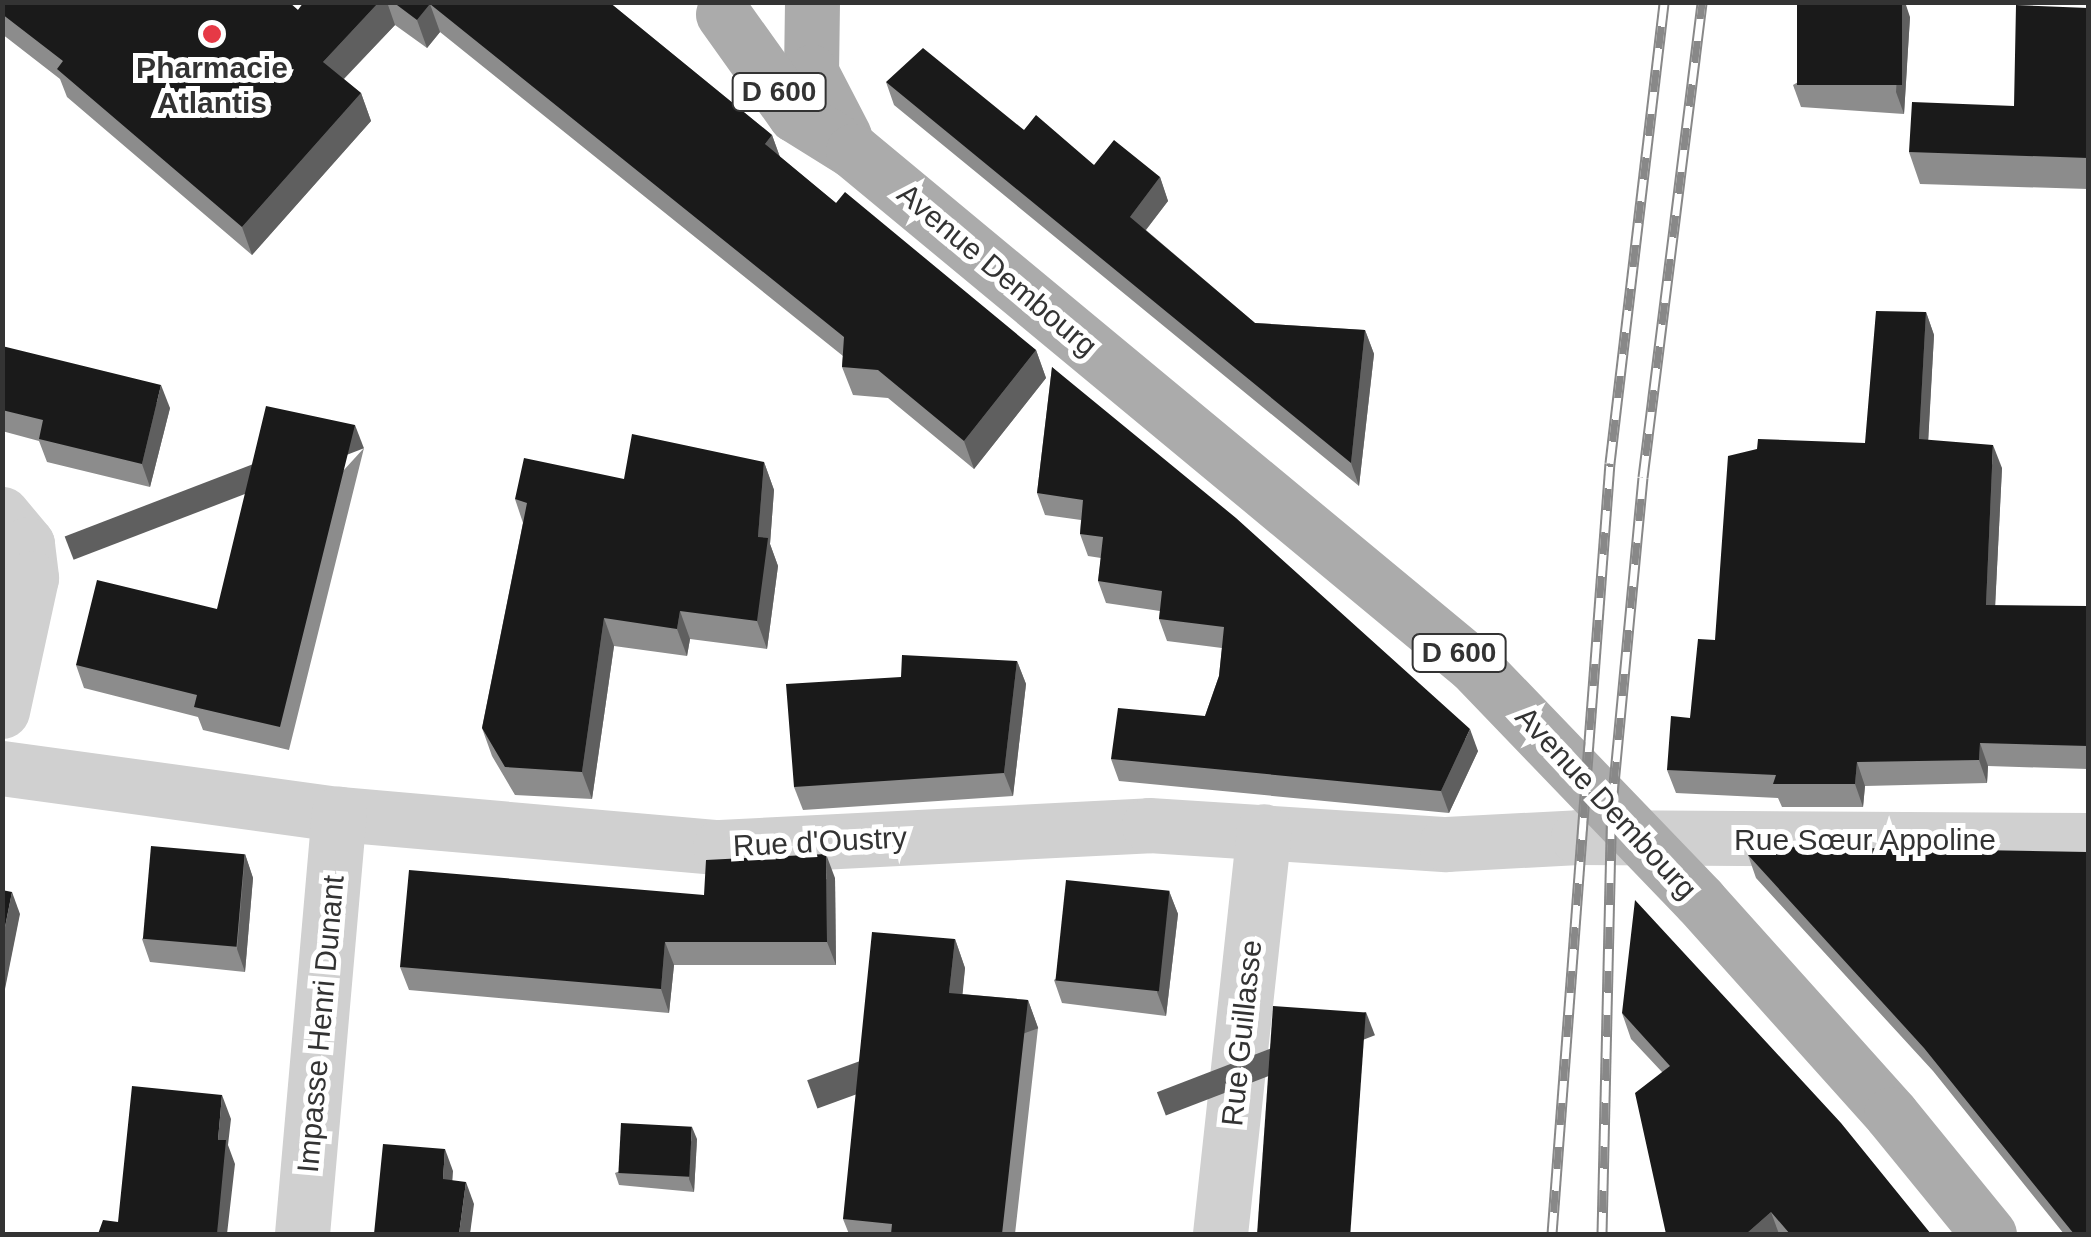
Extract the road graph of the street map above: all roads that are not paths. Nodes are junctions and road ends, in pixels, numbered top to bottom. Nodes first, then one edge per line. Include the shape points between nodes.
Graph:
1 (780, 2) edge
2 (812, 2) edge
3 (706, 8) edge
4 (853, 151) junction
5 (2, 514) edge
6 (2, 711) edge
7 (2, 768) edge
8 (339, 814) junction
9 (1264, 831) junction
10 (1642, 838) junction
11 (2088, 840) edge
12 (302, 1234) edge
13 (1220, 1234) edge
14 (1989, 1234) edge

1 - 3 main road
2 - 4 main road, Avenue Dembourg / D 600 via 811,72
3 - 4 main road, Avenue Dembourg / D 600 via 795,115
4 - 10 main road, Avenue Dembourg / D 600 via 1473,665
5 - 6 street via 27,544 31,578
7 - 8 street, Rue d'Oustry
8 - 9 street, Rue d'Oustry via 720,847 1149,825
8 - 12 street, Impasse Henri Dunant
9 - 10 street, Rue d'Oustry via 1446,844
9 - 13 street, Rue Guillasse
10 - 11 street, Rue Sœur Appoline
10 - 14 main road, Avenue Dembourg / D 600 via 1891,1114

